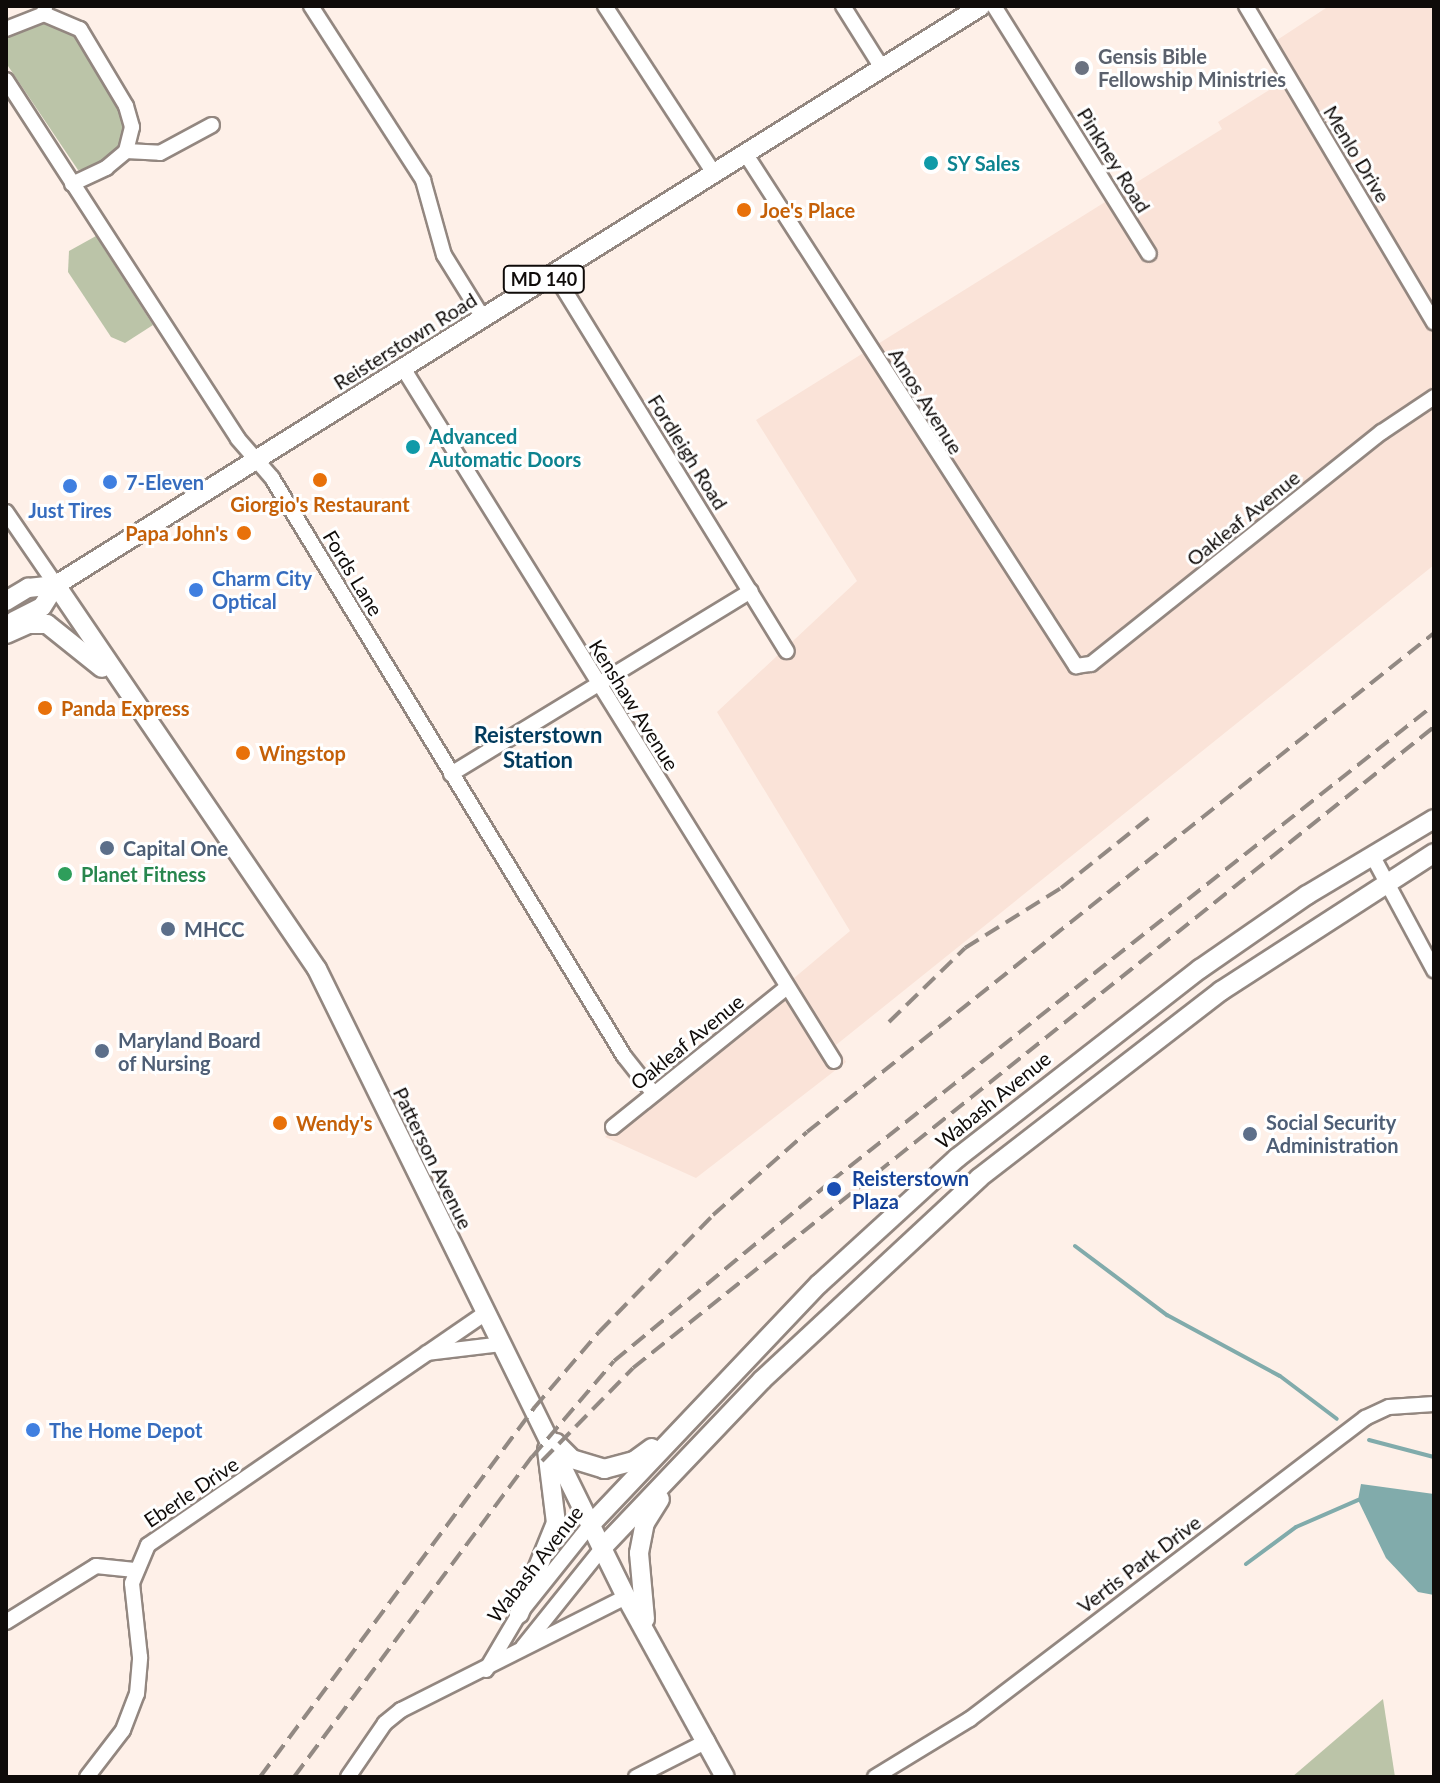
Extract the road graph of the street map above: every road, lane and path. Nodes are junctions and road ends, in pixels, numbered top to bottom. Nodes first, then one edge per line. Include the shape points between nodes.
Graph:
1 (311, 6) edge
2 (605, 6) edge
3 (843, 6) edge
4 (981, 6) edge
5 (994, 6) edge
6 (1246, 6) edge
7 (44, 10) edge
8 (6, 29) edge
9 (882, 68) junction
10 (6, 80) edge
11 (212, 125) dead end
12 (126, 151) junction
13 (745, 153) junction
14 (714, 173) junction
15 (72, 184) junction
16 (1149, 254) dead end
17 (554, 273) junction
18 (483, 318) junction
19 (1434, 322) edge
20 (403, 368) junction
21 (1434, 397) edge
22 (256, 460) junction
23 (6, 512) edge
24 (56, 585) junction
25 (751, 591) junction
26 (6, 601) edge
27 (6, 625) edge
28 (6, 634) edge
29 (787, 651) dead end
30 (1076, 666) joint
31 (119, 683) junction
32 (598, 684) junction
33 (451, 774) junction
34 (1434, 819) edge
35 (1434, 853) edge
36 (1372, 855) junction
37 (1387, 881) junction
38 (1434, 970) edge
39 (786, 988) junction
40 (834, 1061) dead end
41 (654, 1094) junction
42 (613, 1127) dead end
43 (485, 1313) junction
44 (502, 1344) junction
45 (422, 1354) junction
46 (1434, 1404) edge
47 (689, 1419) junction
48 (540, 1421) junction
49 (710, 1435) junction
50 (592, 1523) junction
51 (603, 1547) junction
52 (135, 1570) junction
53 (626, 1597) junction
54 (519, 1614) junction
55 (6, 1622) edge
56 (654, 1653) junction
57 (518, 1654) junction
58 (486, 1670) junction
59 (707, 1741) junction
60 (87, 1777) edge
61 (348, 1777) edge
62 (636, 1777) edge
63 (725, 1777) edge
64 (875, 1777) edge

1 - 18 street via 423,180 444,255
2 - 14 street
3 - 9 street
4 - 9 main road, Reisterstown Road / MD 140
5 - 16 street, Pinkney Road
6 - 19 street, Menlo Drive
7 - 8 street
7 - 12 street via 80,29 130,116
9 - 13 main road, Reisterstown Road / MD 140
10 - 15 street, Fords Lane
11 - 12 street via 160,153
12 - 15 street via 106,168
13 - 14 main road, Reisterstown Road / MD 140
13 - 30 street, Amos Avenue
14 - 17 main road, Reisterstown Road / MD 140
15 - 22 street, Fords Lane
17 - 18 main road, Reisterstown Road / MD 140
17 - 25 street, Fordleigh Road
18 - 20 main road, Reisterstown Road / MD 140
20 - 22 main road, Reisterstown Road / MD 140
20 - 32 street, Kenshaw Avenue
21 - 30 street, Oakleaf Avenue via 1382,432 1101,656
22 - 24 main road, Reisterstown Road / MD 140
22 - 33 street, Fords Lane
23 - 24 street
24 - 26 main road, Reisterstown Road / MD 140 via 28,588
24 - 27 main road, Reisterstown Road / MD 140 via 42,607
24 - 31 main road, Patterson Avenue
25 - 29 street, Fordleigh Road
25 - 32 street
28 - 31 main road via 28,624 47,624
31 - 43 main road, Patterson Avenue via 305,948
32 - 33 street
32 - 39 street, Kenshaw Avenue
33 - 41 street, Fords Lane via 624,1056
34 - 36 main road, Wabash Avenue
35 - 37 main road, Wabash Avenue
36 - 37 street
36 - 47 main road, Wabash Avenue via 1188,977 1025,1100 819,1284
37 - 38 street
37 - 49 main road, Wabash Avenue via 1221,991 1049,1120 929,1221
39 - 40 street, Kenshaw Avenue
39 - 41 street, Oakleaf Avenue
41 - 42 street, Oakleaf Avenue
43 - 44 main road, Patterson Avenue
43 - 45 street, Eberle Drive
44 - 45 street
44 - 48 main road, Patterson Avenue
45 - 52 street, Eberle Drive via 355,1407 158,1537
46 - 64 street, Vertis Park Drive via 1389,1407 1365,1418 970,1719
47 - 48 main road via 634,1461 604,1469 572,1459
47 - 50 main road, Wabash Avenue
48 - 50 main road, Patterson Avenue
48 - 54 main road via 554,1476 556,1523
49 - 51 main road, Wabash Avenue
49 - 56 main road via 645,1523 638,1587
50 - 51 main road, Patterson Avenue
50 - 54 street, Wabash Avenue
51 - 53 main road, Patterson Avenue
51 - 57 street, Wabash Avenue
52 - 55 street via 96,1566
52 - 60 street via 137,1694 123,1730
53 - 56 main road, Patterson Avenue
53 - 57 street
54 - 58 street, Wabash Avenue
56 - 59 main road, Patterson Avenue
57 - 58 street
58 - 61 street via 392,1717
59 - 62 street
59 - 63 main road, Patterson Avenue

